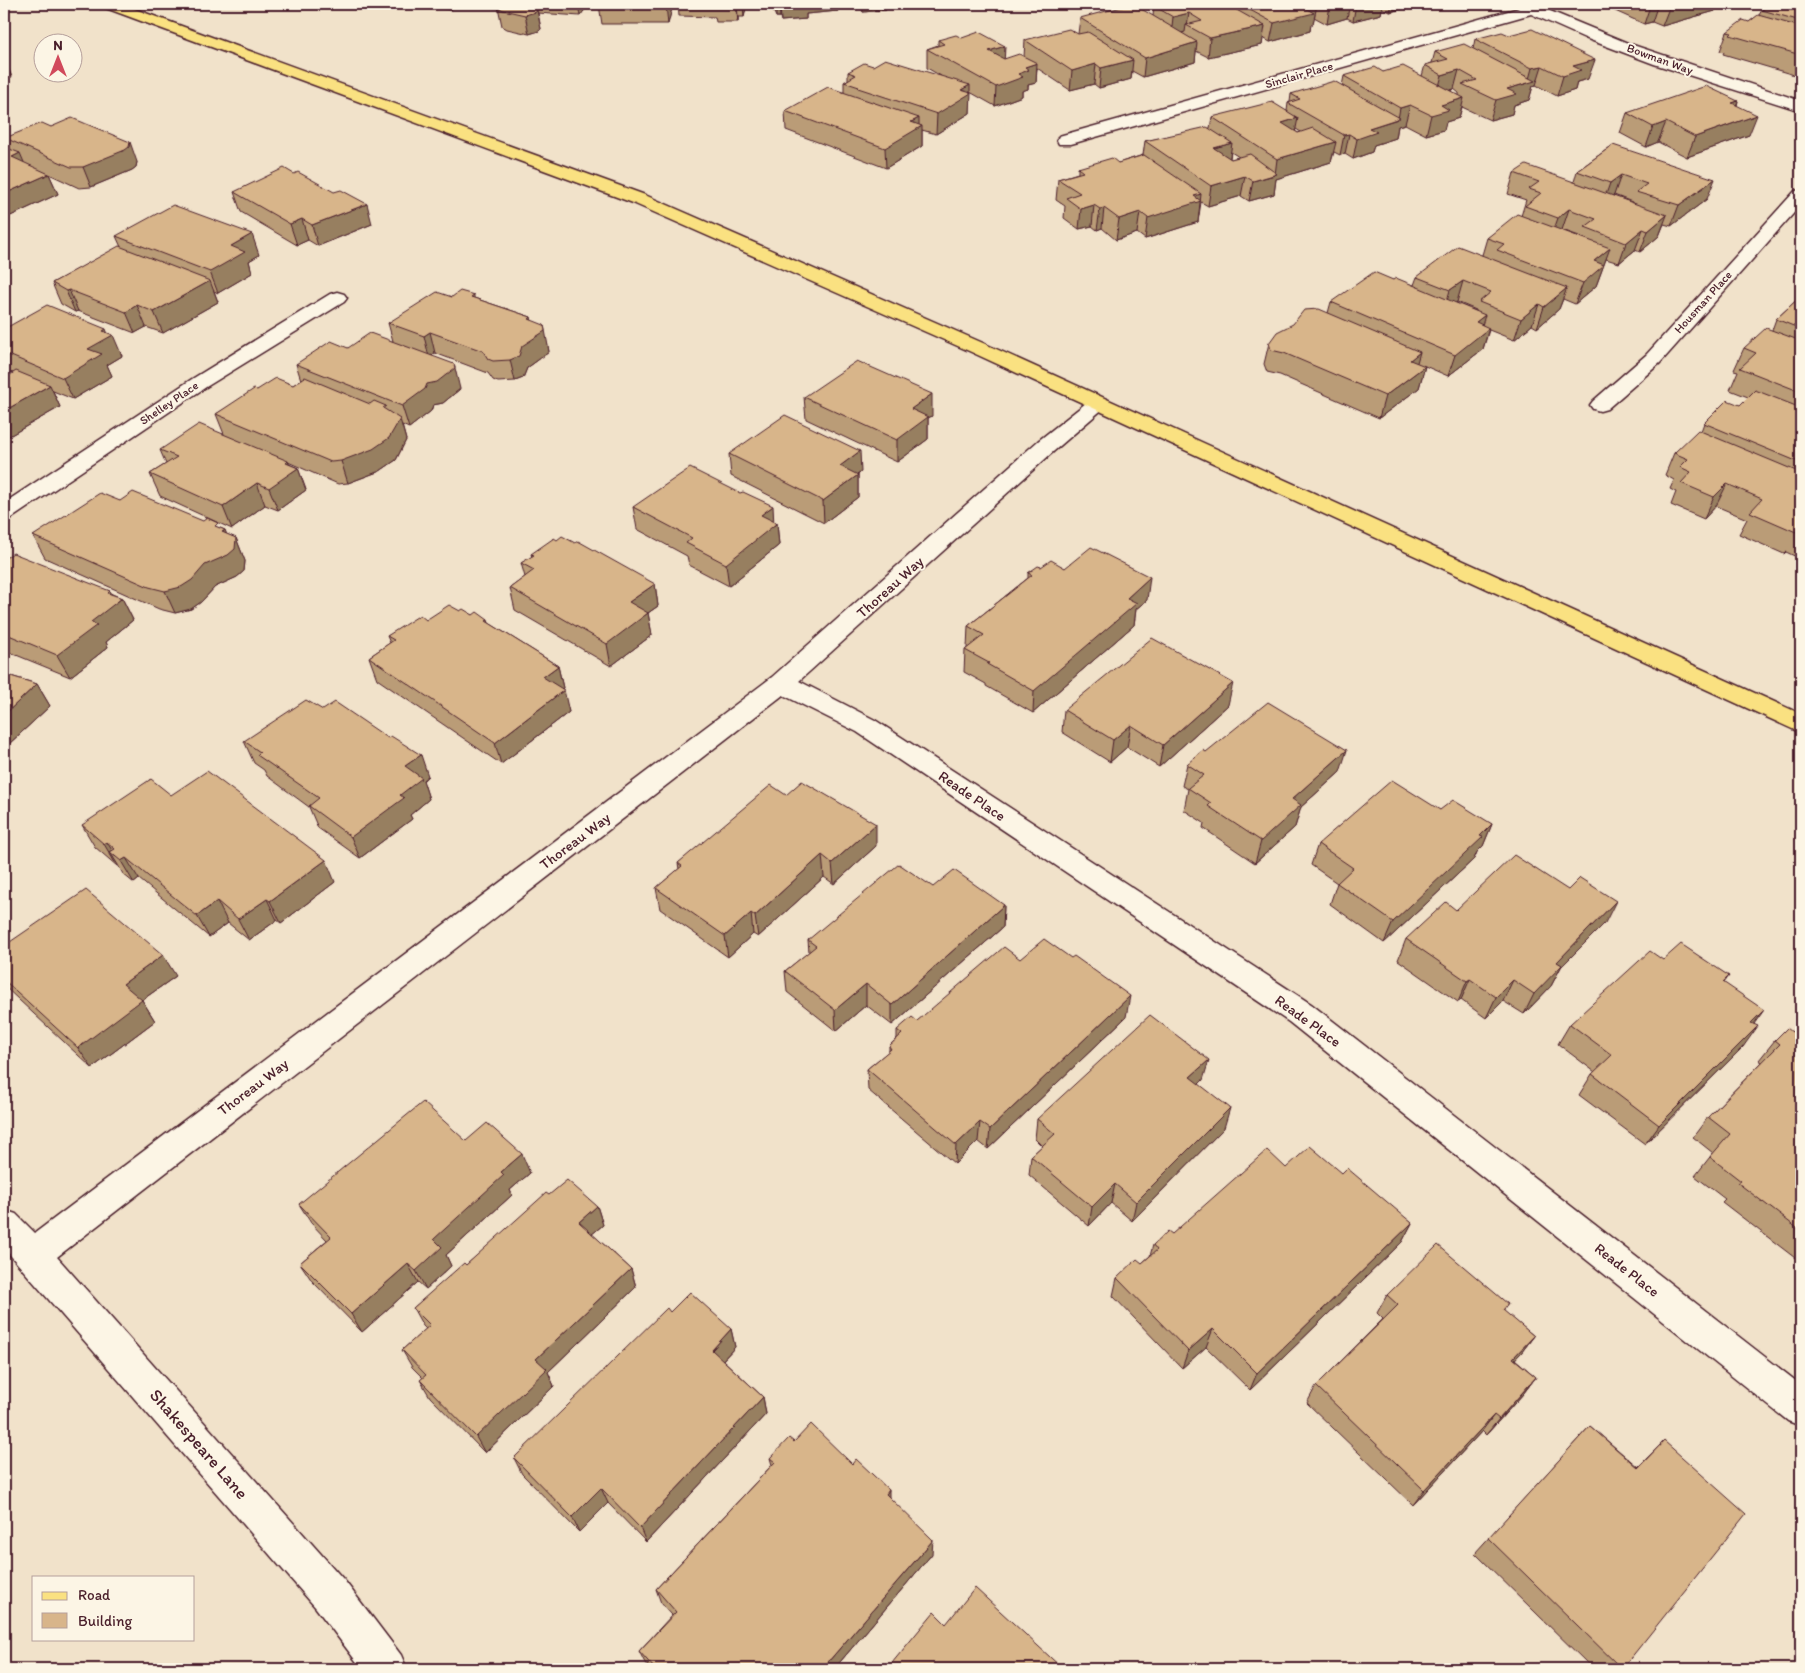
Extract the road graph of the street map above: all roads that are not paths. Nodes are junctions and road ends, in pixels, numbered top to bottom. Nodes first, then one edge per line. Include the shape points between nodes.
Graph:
1 (108, 4) edge
2 (1527, 6) edge
3 (1801, 106) edge
4 (1065, 140) dead end
5 (1801, 195) edge
6 (337, 298) dead end
7 (1098, 403) junction
8 (1600, 404) dead end
9 (4, 513) edge
10 (781, 683) junction
11 (1801, 724) edge
12 (4, 1225) edge
13 (33, 1255) junction
14 (1801, 1408) edge
15 (387, 1669) edge

1 - 7 main road via 639,199
2 - 3 street, Bowman Way via 1675,66
2 - 4 street, Sinclair Place
5 - 8 street, Housman Place via 1653,358
6 - 9 street, Shelley Place via 199,383
7 - 10 street, Thoreau Way
7 - 11 main road
10 - 13 street, Thoreau Way
10 - 14 street, Reade Place via 866,726 1300,1012
12 - 13 street, Shakespeare Lane
13 - 15 street, Shakespeare Lane via 330,1594

